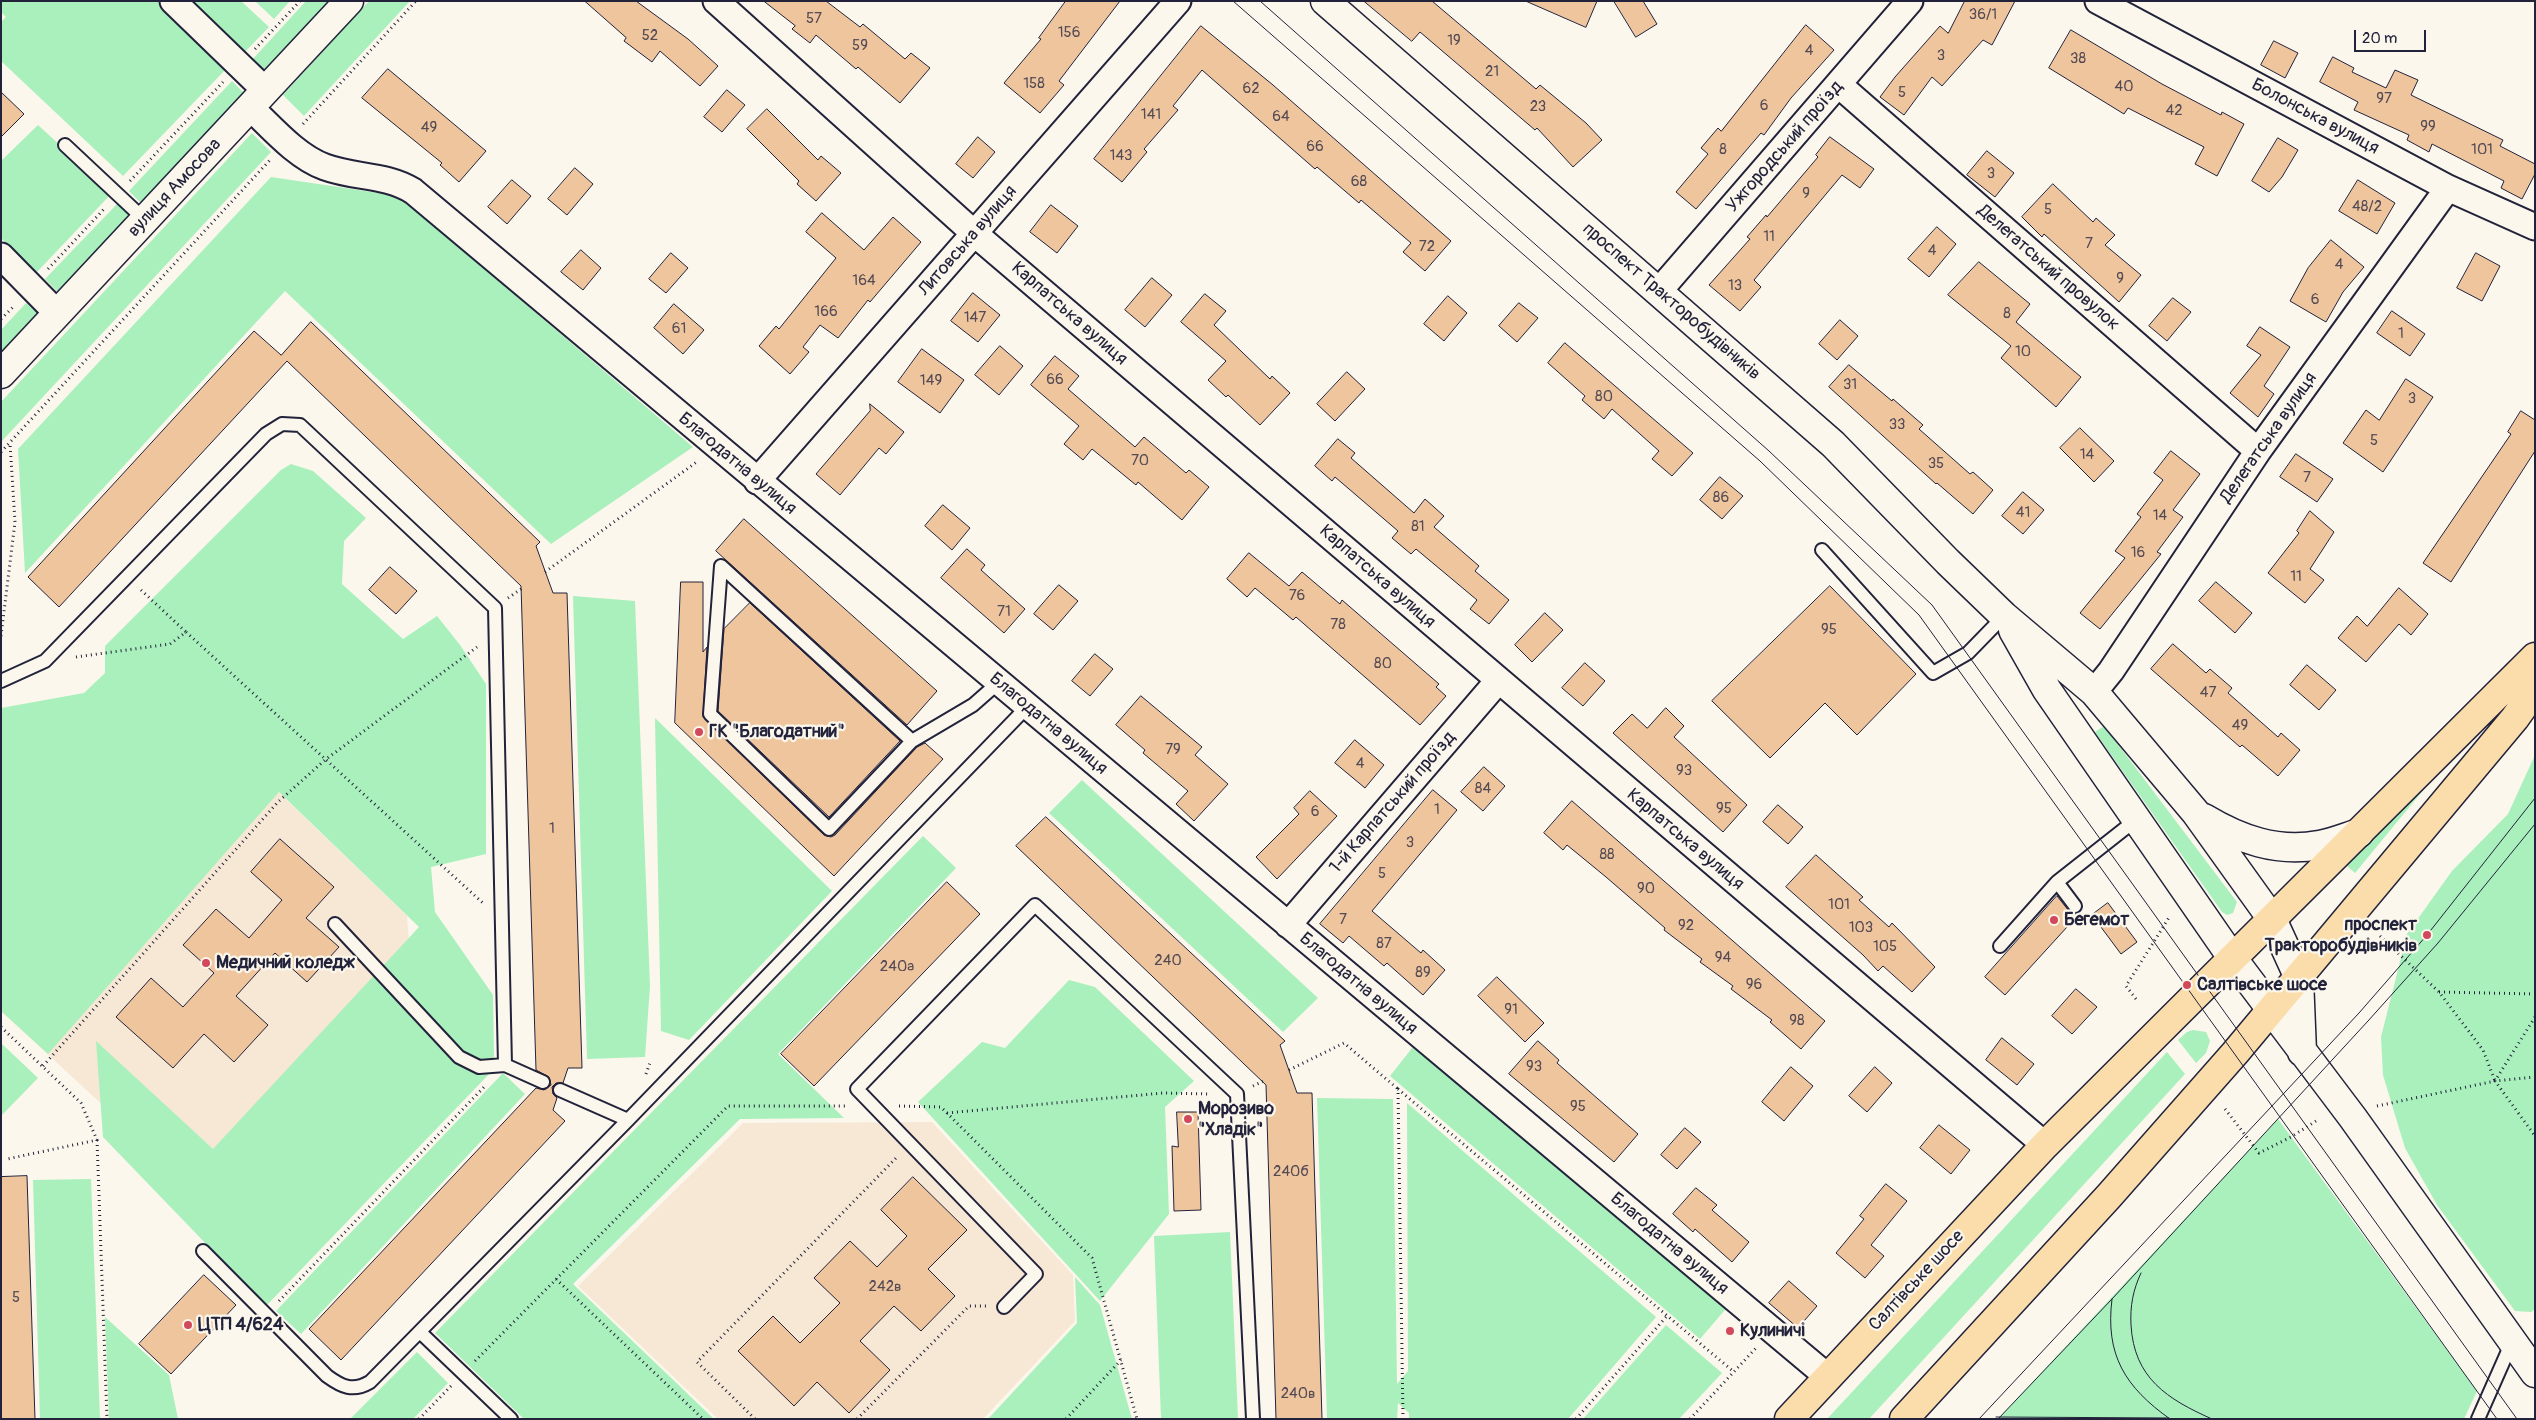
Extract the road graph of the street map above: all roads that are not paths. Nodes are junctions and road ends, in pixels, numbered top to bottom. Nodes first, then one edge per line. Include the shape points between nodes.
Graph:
1 (173, 1) edge
2 (349, 1) edge
3 (716, 1) edge
4 (1178, 1) edge
5 (1325, 1) edge
6 (1910, 1) edge
7 (2098, 1) edge
8 (1839, 85) junction
9 (258, 99) junction
10 (65, 144) dead end
11 (2448, 188) junction
12 (146, 220) junction
13 (2535, 226) edge
14 (975, 234) junction
15 (1, 256) edge
16 (1659, 291) junction
17 (57, 313) junction
18 (1, 374) edge
19 (2258, 451) junction
20 (757, 480) junction
21 (1822, 550) dead end
22 (2004, 616) junction
23 (2535, 656) edge
24 (1, 681) edge
25 (1498, 681) junction
26 (998, 682) junction
27 (2535, 690) edge
28 (2094, 692) junction
29 (1027, 706) junction
30 (912, 741) junction
31 (2196, 813) junction
32 (2137, 819) junction
33 (2360, 832) junction
34 (2057, 882) junction
35 (2075, 906) dead end
36 (2272, 919) junction
37 (335, 924) dead end
38 (1288, 925) junction
39 (2000, 946) dead end
40 (2233, 958) junction
41 (2299, 978) junction
42 (2272, 1010) junction
43 (2302, 1052) junction
44 (505, 1065) junction
45 (543, 1082) dead end
46 (560, 1090) dead end
47 (628, 1120) junction
48 (2045, 1145) junction
49 (203, 1250) dead end
50 (1004, 1307) road end
51 (421, 1333) junction
52 (2512, 1342) junction
53 (2535, 1373) edge
54 (1828, 1377) junction
55 (511, 1419) edge
56 (1253, 1419) edge
57 (1789, 1419) edge
58 (1904, 1419) edge
59 (2478, 1419) edge

1 - 9 street, Благодатна вулиця via 239,65
2 - 9 main road, вулиця Амосова
3 - 14 street, Карпатська вулиця
4 - 14 street, Литовська вулиця
5 - 16 main road, проспект Тракторобудівників
6 - 8 street, Ужгородський проїзд
7 - 11 street, Болонська вулиця
8 - 16 street, Ужгородський проїзд
8 - 19 street, Делегатський провулок
9 - 12 main road, вулиця Амосова
9 - 20 street, Благодатна вулиця via 287,141 310,159 323,166 399,182 413,191
10 - 12 lane
11 - 13 street, Болонська вулиця
11 - 19 street, Делегатська вулиця
12 - 17 main road, вулиця Амосова
14 - 20 street, Литовська вулиця
14 - 25 street, Карпатська вулиця
15 - 17 street
16 - 22 main road, проспект Тракторобудівників via 1833,444
17 - 18 main road, вулиця Амосова
19 - 28 street, Делегатська вулиця
20 - 26 street, Благодатна вулиця
21 - 22 lane via 1933,674 1968,653
22 - 28 main road, проспект Тракторобудівників
22 - 32 main road, проспект Тракторобудівників via 2047,690
23 - 33 main road, Салтівське шосе
24 - 44 lane via 45,661 266,434 282,424 300,425 495,608
25 - 38 street, 1-й Карпатський проїзд
25 - 48 street, Карпатська вулиця
26 - 29 street, Благодатна вулиця
26 - 30 lane via 973,705
27 - 41 main road
28 - 31 main road, проспект Тракторобудівників
29 - 38 street, Благодатна вулиця
29 - 47 lane
30 - 30 lane via 824,661 721,566 710,714 829,829
31 - 33 main road via 2233,835 2275,846 2318,845
31 - 36 main road, проспект Тракторобудівників
32 - 34 lane
32 - 40 main road, проспект Тракторобудівників
33 - 36 main road, Салтівське шосе
34 - 35 lane
34 - 39 lane
36 - 40 main road, Салтівське шосе
36 - 41 main road, проспект Тракторобудівників
37 - 44 lane via 457,1055 479,1067
38 - 54 street, Благодатна вулиця
40 - 42 main road, проспект Тракторобудівників
40 - 48 main road, Салтівське шосе
41 - 42 main road
41 - 43 main road, проспект Тракторобудівників
42 - 43 main road, проспект Тракторобудівників
42 - 58 main road via 2109,1196
43 - 52 main road, проспект Тракторобудівників
44 - 45 lane
46 - 47 lane
47 - 51 lane
48 - 54 main road, Салтівське шосе
49 - 51 lane via 327,1376 341,1386 360,1387 376,1378
50 - 56 lane via 1036,1274 857,1089 1035,905 1237,1094
51 - 55 lane
52 - 53 main road, проспект Тракторобудівників
52 - 59 lane
54 - 57 main road, Салтівське шосе

